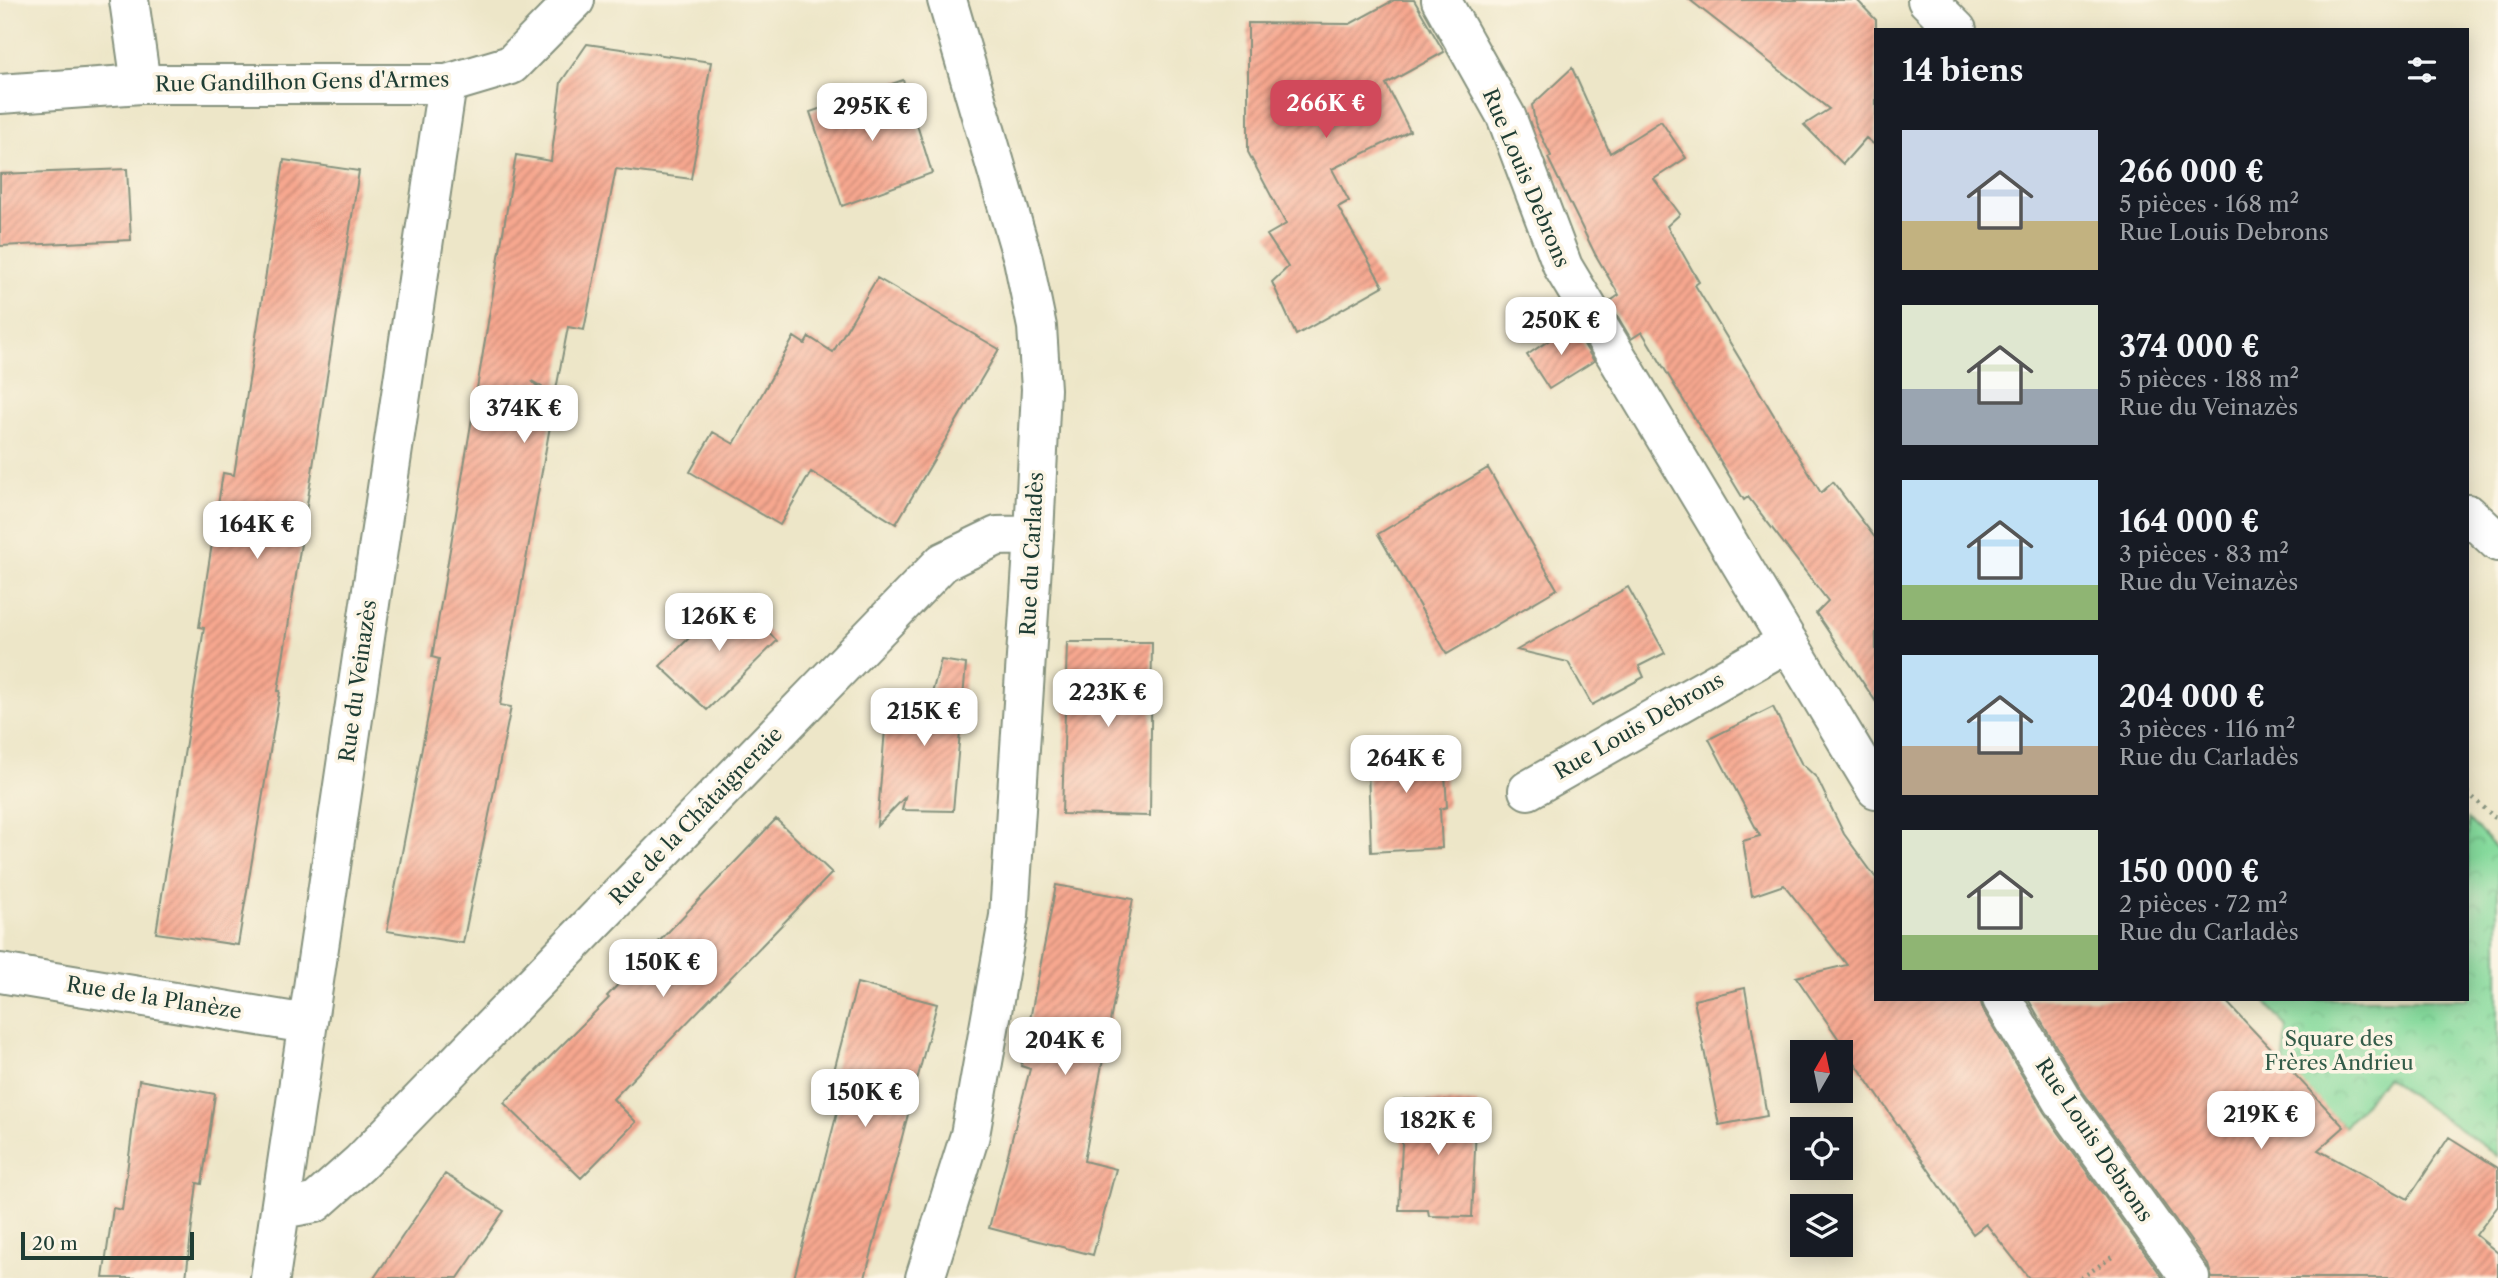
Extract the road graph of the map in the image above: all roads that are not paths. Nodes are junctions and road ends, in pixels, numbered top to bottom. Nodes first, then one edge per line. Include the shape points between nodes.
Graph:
1 (129, 0) edge
2 (575, 0) edge
3 (947, 0) edge
4 (1441, 0) edge
5 (1927, 0) edge
6 (1955, 28) edge
7 (141, 84) junction
8 (447, 84) junction
9 (0, 94) edge
10 (2469, 515) edge
11 (1034, 535) junction
12 (2498, 542) edge
13 (1788, 642) junction
14 (1874, 786) edge
15 (1528, 790) dead end
16 (0, 973) edge
17 (2003, 1001) edge
18 (307, 1024) junction
19 (281, 1209) junction
20 (270, 1278) edge
21 (925, 1278) edge
22 (2190, 1278) edge

1 - 7 street
2 - 8 street, Rue Gandilhon Gens d'Armes via 511,65
3 - 11 street, Rue du Carladès via 1023,259 1037,327 1041,390
4 - 13 street, Rue Louis Debrons via 1506,116 1563,267
5 - 6 street
7 - 8 street, Rue Gandilhon Gens d'Armes
7 - 9 street, Rue Gandilhon Gens d'Armes
8 - 18 street, Rue du Veinazès
10 - 12 street
11 - 19 street, Rue de la Châtaigneraie via 997,536 943,562 360,1163 315,1203
11 - 21 street, Rue du Carladès via 1009,916 970,1135
13 - 14 street, Rue Louis Debrons
13 - 15 street, Rue Louis Debrons
16 - 18 street, Rue de la Planèze
17 - 22 street, Rue Louis Debrons via 2063,1101
18 - 19 street, Rue du Veinazès
19 - 20 street, Rue du Veinazès

